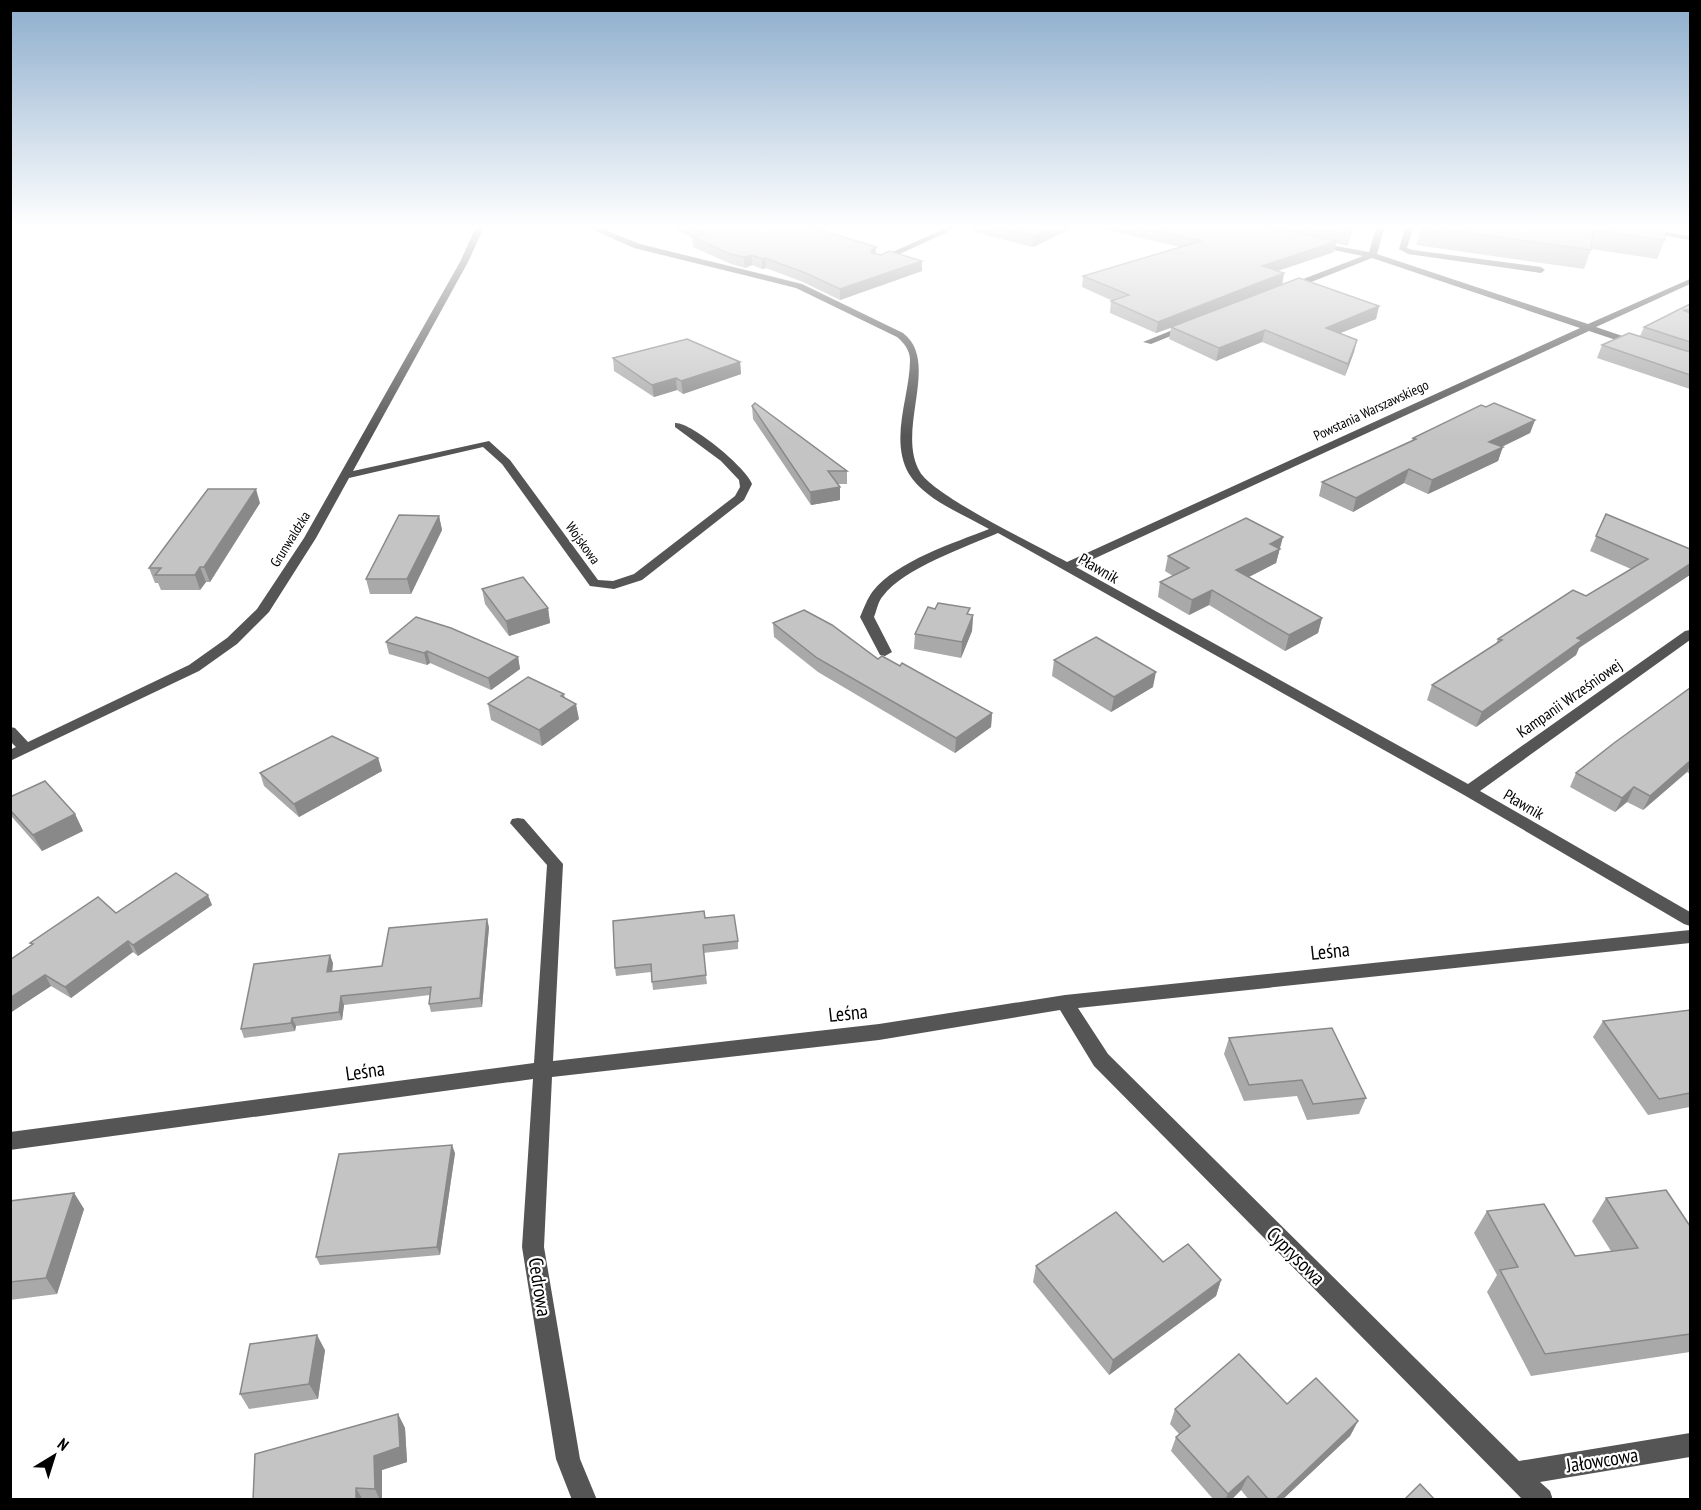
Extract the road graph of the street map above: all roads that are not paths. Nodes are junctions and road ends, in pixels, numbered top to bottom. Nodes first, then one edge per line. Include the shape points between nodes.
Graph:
1 (445, 295) edge
2 (820, 295) edge
3 (1492, 295) edge
4 (1659, 295) edge
5 (1203, 321) edge
6 (1588, 328) junction
7 (1148, 342) dead end
8 (1645, 346) edge
9 (679, 425) dead end
10 (345, 476) junction
11 (998, 529) junction
12 (1065, 567) junction
13 (1690, 634) edge
14 (885, 652) dead end
15 (10, 731) edge
16 (26, 749) junction
17 (10, 756) edge
18 (1469, 791) junction
19 (519, 823) dead end
20 (1690, 920) edge
21 (1690, 936) edge
22 (1065, 1002) junction
23 (544, 1070) junction
24 (10, 1141) edge
25 (1690, 1446) edge
26 (1514, 1474) junction
27 (585, 1500) edge
28 (1541, 1500) edge

1 - 10 street, Grunwaldzka
2 - 11 street, Pławnik via 909,342 915,358 906,432 915,474 947,502
3 - 6 street
4 - 6 street, Powstania Warszawskiego
5 - 7 street
6 - 8 street
6 - 12 street, Powstania Warszawskiego
9 - 10 street, Wojskowa via 734,467 745,480 746,489 740,498 638,577 614,585 594,583 506,462 486,443
10 - 16 street, Grunwaldzka via 262,612 232,641 194,668
11 - 12 street, Pławnik
11 - 14 street via 896,577 878,592 867,617
12 - 18 street, Pławnik
13 - 18 street, Kampanii Wrześniowej
15 - 16 street
16 - 17 street, Grunwaldzka
18 - 20 street, Pławnik
19 - 23 street, Cedrowa via 555,864
21 - 22 street, Leśna
22 - 23 street, Leśna via 879,1032
22 - 26 street, Cyprysowa via 1101,1060
23 - 24 street, Leśna
23 - 27 street, Cedrowa via 533,1247 568,1460
25 - 26 street, Jałowcowa
26 - 28 street, Cyprysowa

